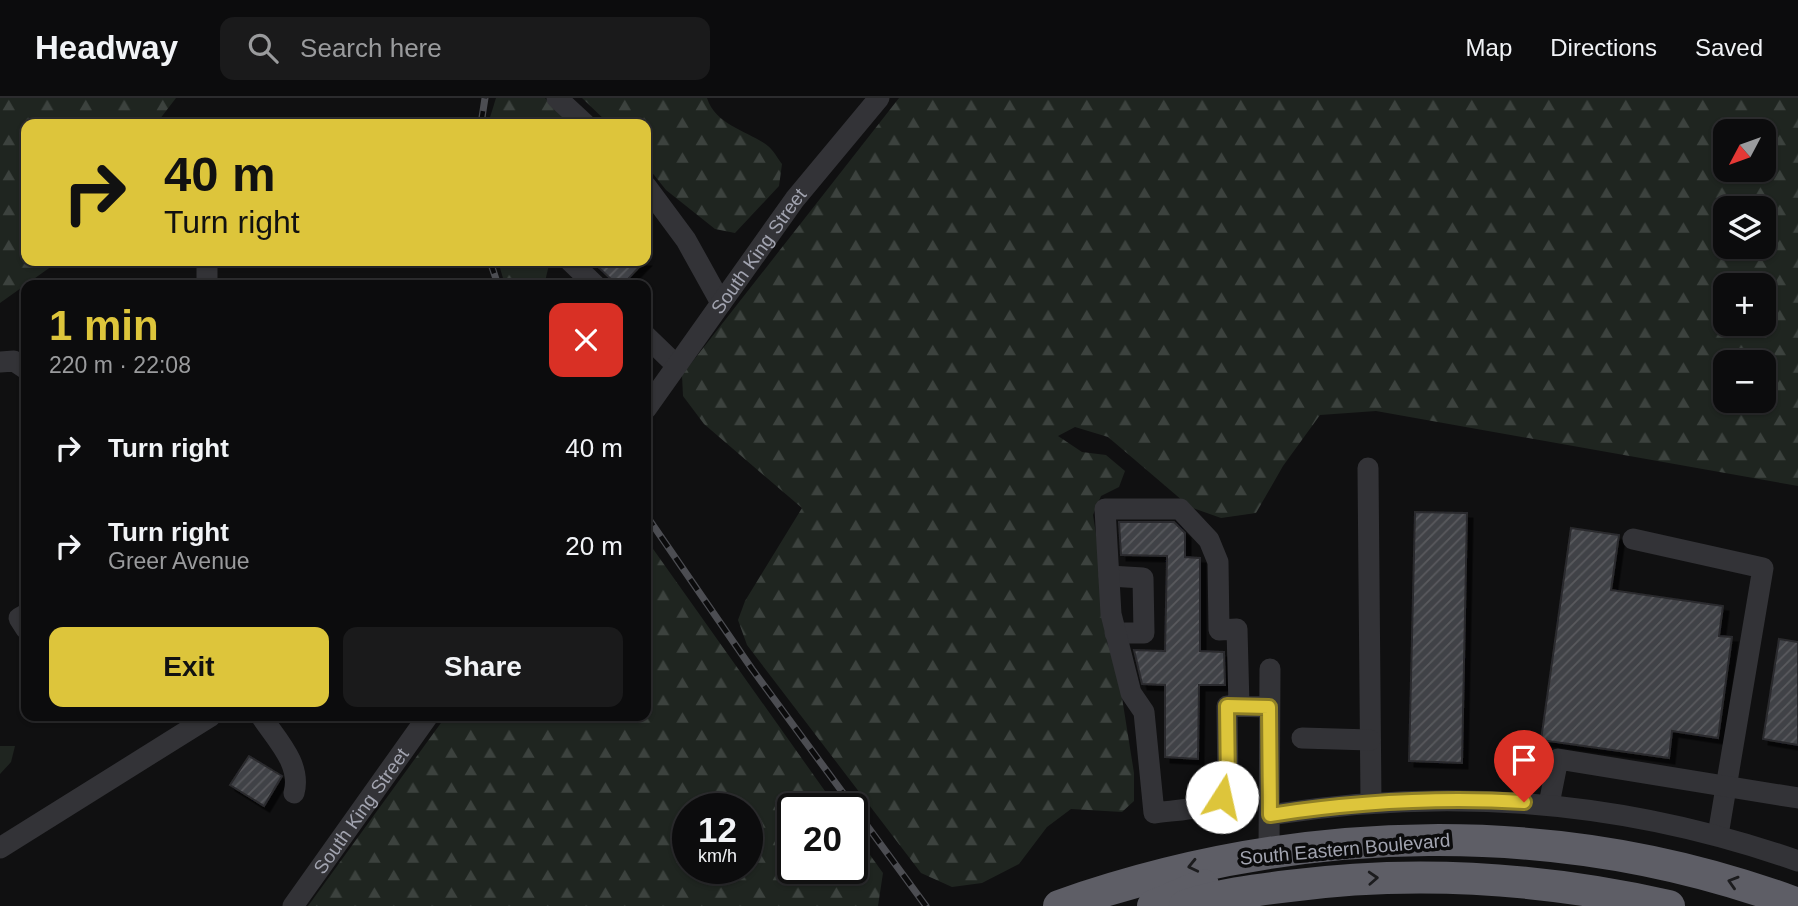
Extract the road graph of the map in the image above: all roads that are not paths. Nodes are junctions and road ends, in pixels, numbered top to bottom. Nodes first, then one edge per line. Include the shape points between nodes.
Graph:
1 (557, 98) edge
2 (879, 98) edge
3 (580, 119) edge
4 (651, 193) edge
5 (575, 266) edge
6 (590, 280) edge
7 (721, 303) junction
8 (651, 340) edge
9 (0, 362) edge
10 (676, 365) junction
11 (21, 366) edge
12 (651, 402) edge
13 (1368, 468) dead end
14 (1633, 540) dead end
15 (1109, 576) junction
16 (1115, 633) junction
17 (1270, 669) dead end
18 (1238, 706) junction
19 (1269, 707) junction
20 (203, 721) edge
21 (264, 721) edge
22 (424, 721) edge
23 (1302, 738) dead end
24 (1370, 740) junction
25 (1727, 784) junction
26 (294, 793) dead end
27 (1798, 799) edge
28 (1371, 803) junction
29 (1549, 804) junction
30 (1270, 815) junction
31 (1718, 835) junction
32 (1455, 838) junction
33 (0, 848) edge
34 (1269, 853) junction
35 (1798, 861) edge
36 (1288, 896) edge
37 (1798, 904) edge
38 (293, 906) edge
39 (1059, 906) edge
40 (1153, 906) edge
41 (1185, 906) edge
42 (1669, 906) edge

1 - 3 street
2 - 7 street, South King Street via 795,199
4 - 7 street via 686,240
5 - 6 street
7 - 10 street, South King Street
8 - 10 street
9 - 11 street
10 - 12 street, South King Street
13 - 24 street
14 - 25 street via 1763,568
15 - 16 street
15 - 16 street via 1143,578 1144,633
15 - 18 street via 1105,509 1180,509 1209,540 1218,562 1219,630 1237,629
16 - 18 street via 1131,693 1144,712 1154,813 1207,806 1222,797 1228,787 1227,706
17 - 19 street
18 - 19 street
19 - 30 street
20 - 33 street
21 - 26 street via 290,759 296,774
22 - 38 street, South King Street
23 - 24 street
24 - 28 street
25 - 27 street
25 - 29 street via 1558,759
25 - 31 street
28 - 29 street via 1472,799
28 - 30 street
29 - 31 street
30 - 34 street
31 - 35 street
32 - 34 highway, South Eastern Boulevard
32 - 36 highway via 1311,865 1299,872
37 -> 32 highway, South Eastern Boulevard via 1723,879 1643,860 1556,846
34 -> 39 highway, South Eastern Boulevard via 1171,871
34 - 40 highway via 1257,871 1245,878 1206,884
36 - 41 highway, South Eastern Boulevard
36 -> 42 highway, South Eastern Boulevard via 1383,877 1500,879 1618,894

